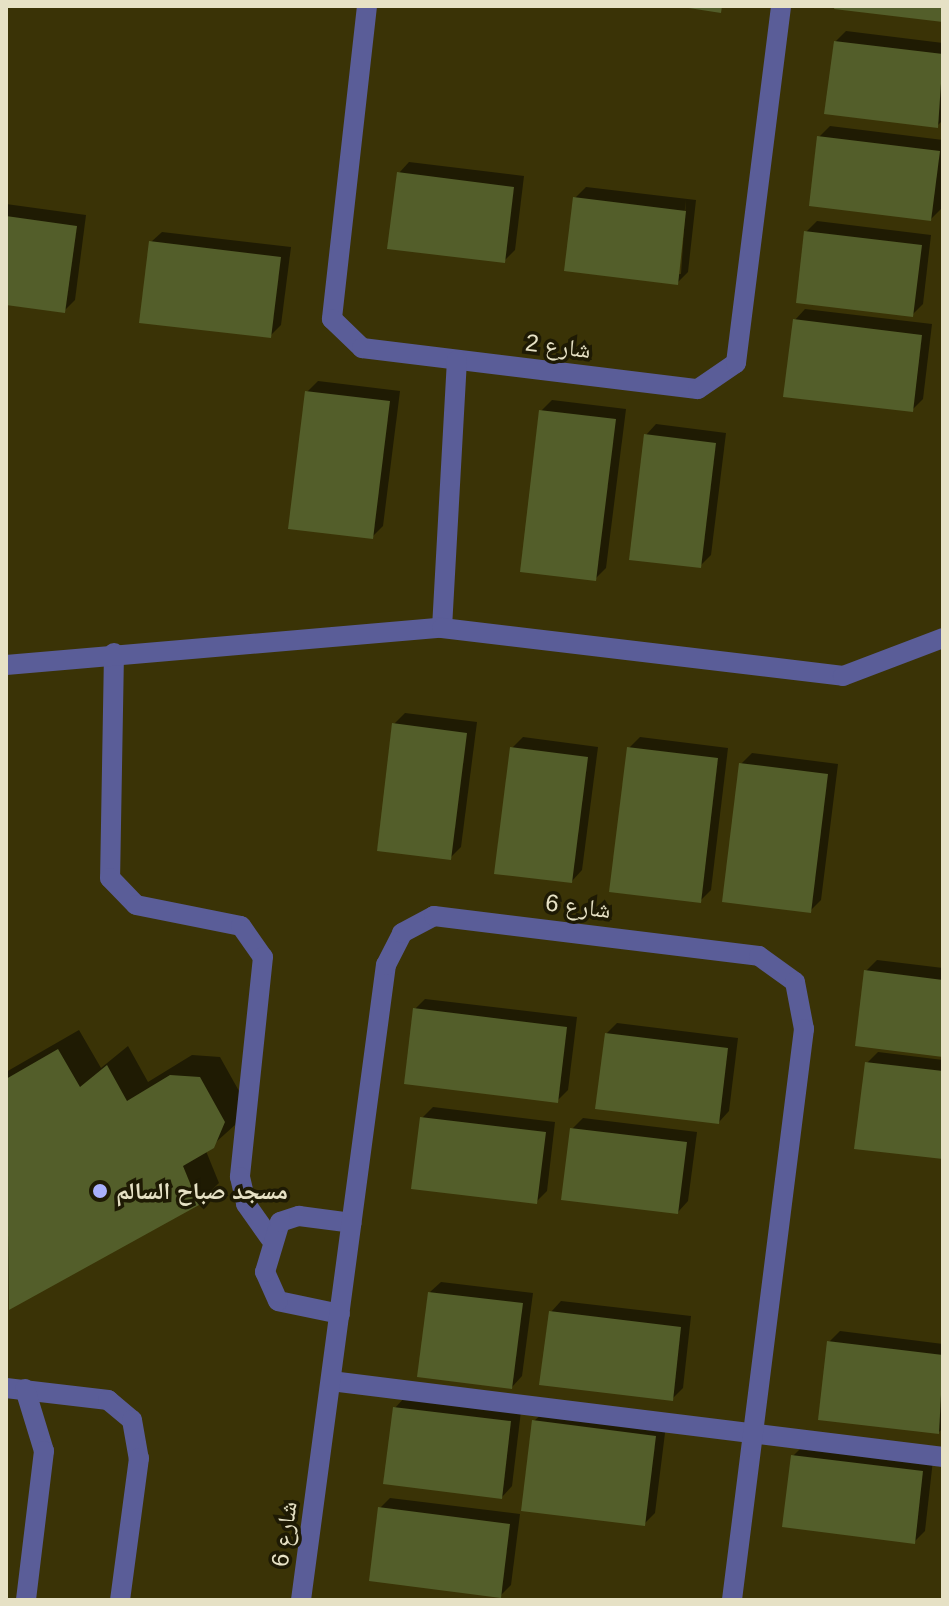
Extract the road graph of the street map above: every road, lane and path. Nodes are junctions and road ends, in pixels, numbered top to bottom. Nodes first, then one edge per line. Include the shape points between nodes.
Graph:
1 (367, 6) edge
2 (781, 6) edge
3 (457, 360) junction
4 (442, 628) junction
5 (943, 638) edge
6 (114, 653) junction
7 (6, 665) edge
8 (352, 1223) junction
9 (270, 1238) junction
10 (340, 1314) junction
11 (331, 1381) junction
12 (16, 1388) edge
13 (752, 1433) junction
14 (943, 1457) edge
15 (26, 1600) edge
16 (120, 1600) edge
17 (301, 1600) edge
18 (732, 1600) edge

1 - 3 street, شارع 2 via 332,319 362,348
2 - 3 street, شارع 2 via 736,363 698,389
3 - 4 street
4 - 5 street via 843,676
4 - 6 street
6 - 7 street
6 - 9 street via 110,878 136,905 241,926 263,957 240,1177 246,1204
8 - 9 street via 289,1217
8 - 10 street, شارع 6
8 - 13 street, شارع 6 via 386,965 391,948 417,922 452,916 759,956 779,966 803,1004 804,1029
9 - 10 street via 270,1294 289,1306
10 - 11 street, شارع 6
11 - 13 street
11 - 17 street, شارع 6
12 - 15 street via 44,1451
12 - 16 street via 108,1400 132,1420 139,1458
13 - 14 street
13 - 18 street, شارع 6

